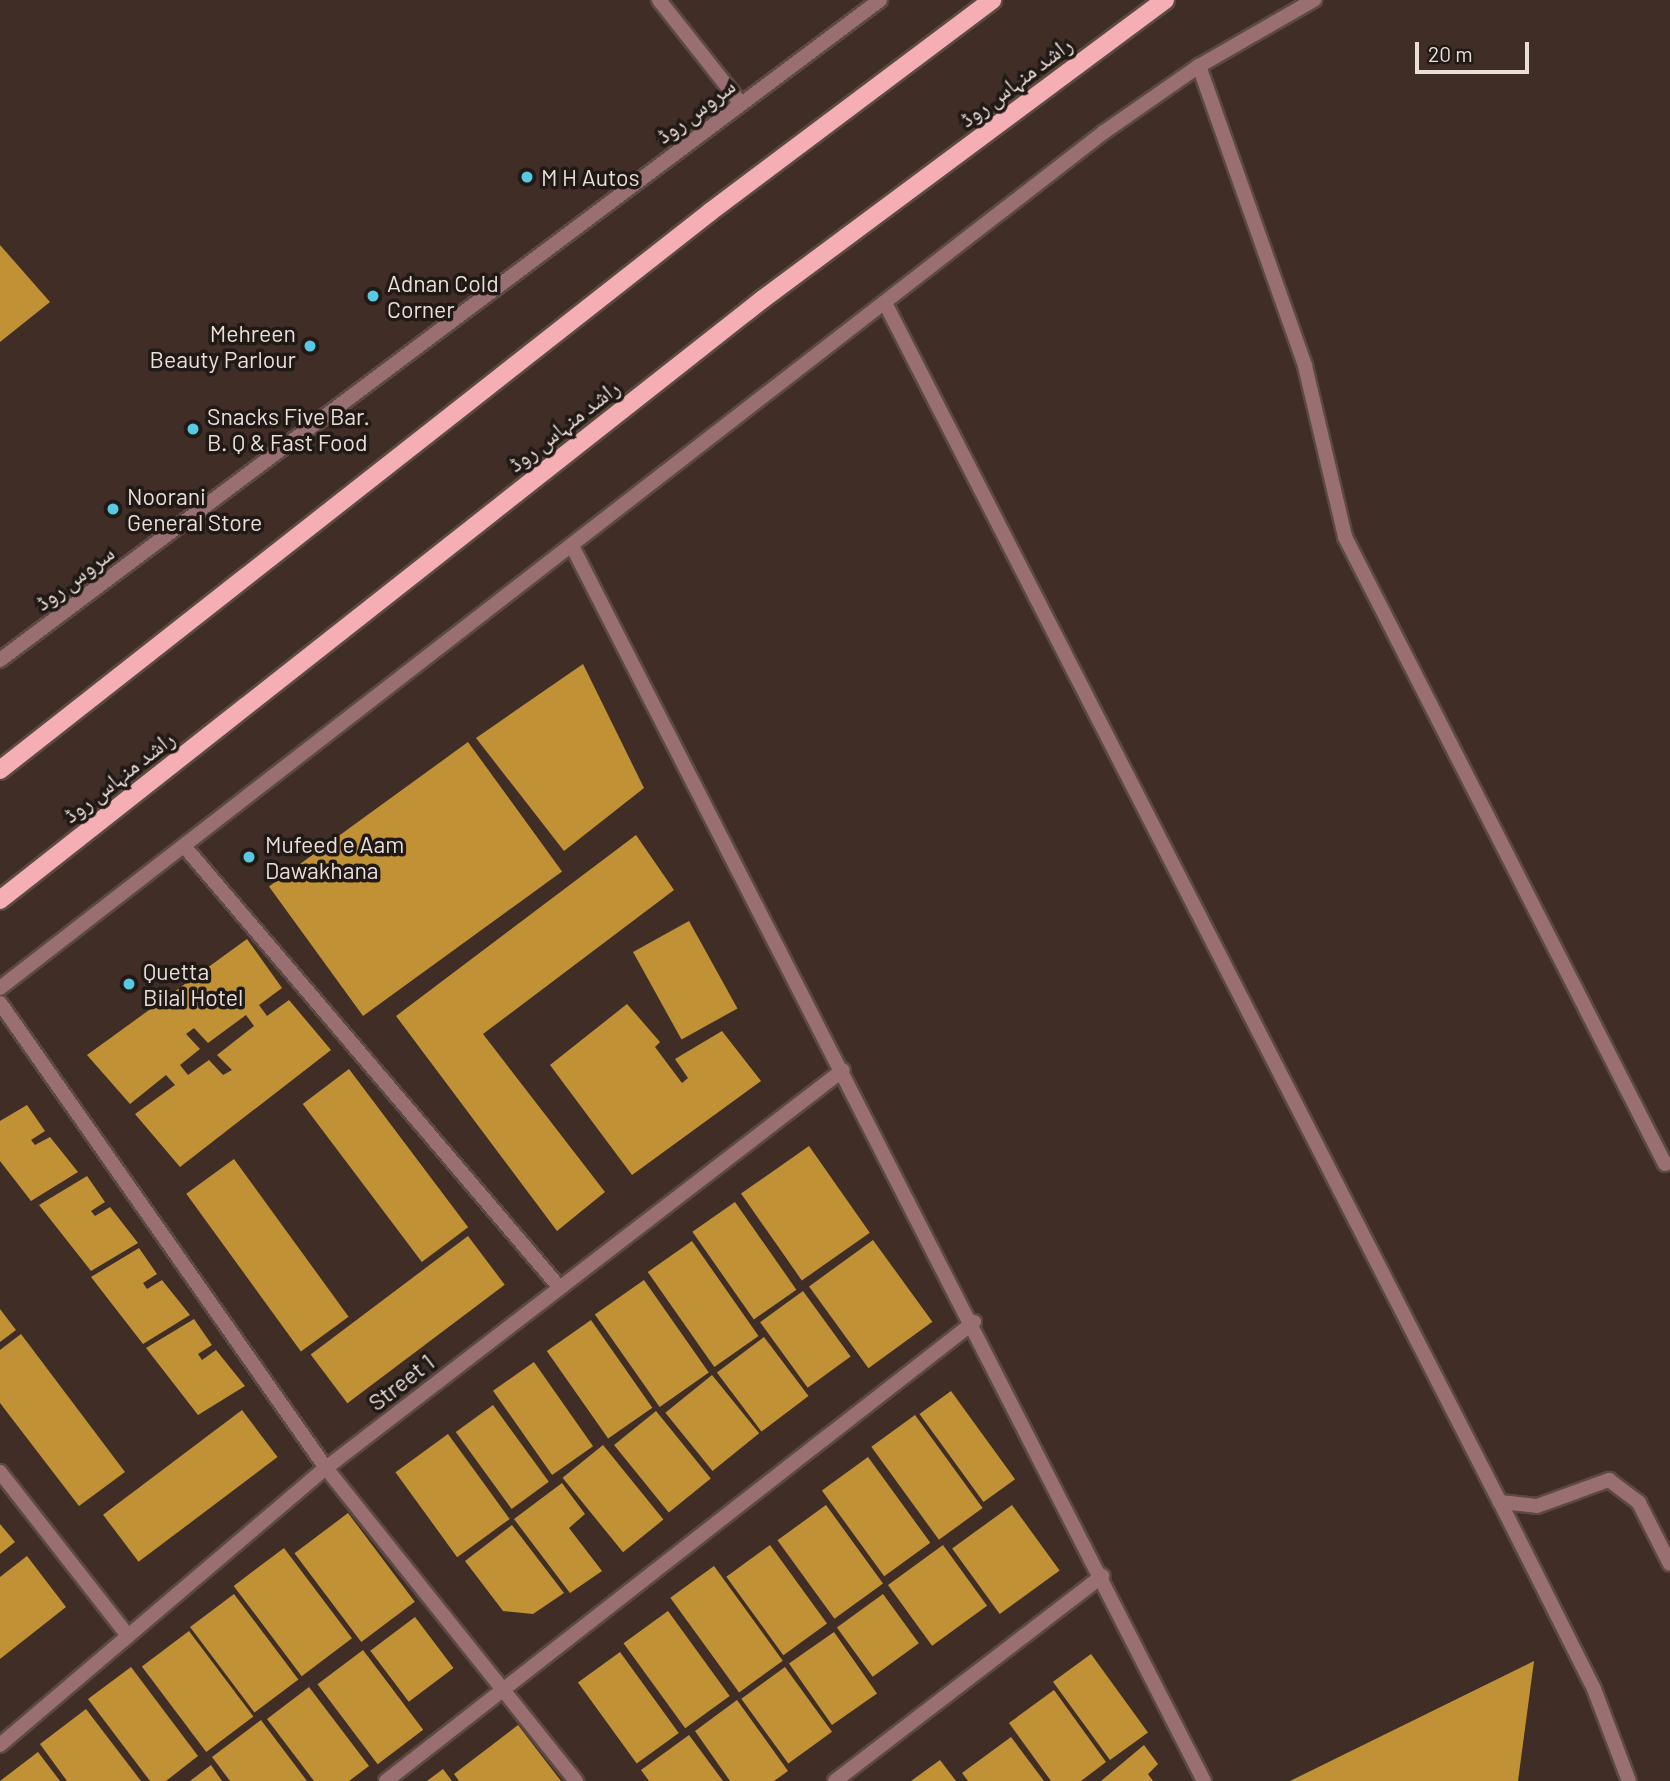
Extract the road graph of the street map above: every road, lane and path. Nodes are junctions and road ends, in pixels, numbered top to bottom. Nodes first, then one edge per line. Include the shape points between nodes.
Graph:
1 (659, 0) edge
2 (880, 0) edge
3 (992, 0) edge
4 (1165, 0) edge
5 (1314, 0) edge
6 (1199, 66) junction
7 (741, 104) junction
8 (886, 303) junction
9 (572, 546) junction
10 (0, 660) edge
11 (0, 770) edge
12 (184, 846) junction
13 (0, 900) edge
14 (0, 988) edge
15 (0, 1003) edge
16 (843, 1070) junction
17 (1665, 1164) dead end
18 (560, 1288) junction
19 (974, 1322) junction
20 (327, 1468) junction
21 (0, 1472) edge
22 (1500, 1502) junction
23 (1670, 1564) edge
24 (1102, 1576) junction
25 (128, 1636) junction
26 (501, 1687) junction
27 (0, 1745) edge
28 (386, 1781) edge
29 (576, 1781) edge
30 (835, 1781) edge
31 (1204, 1781) edge
32 (1629, 1781) edge

1 - 7 street
2 - 7 street, سروس روڈ
3 - 11 main road via 710,212
4 - 13 main road, راشد منہاس روڈ via 763,299
5 - 6 street
6 - 8 street via 1104,132
6 - 17 street via 1305,366 1345,537
7 - 10 street, سروس روڈ
8 - 9 street
8 - 22 street
9 - 12 street
9 - 16 street
12 - 14 street
12 - 18 street
15 - 20 street
16 - 18 street, Street 1
16 - 19 street
18 - 20 street, Street 1
19 - 24 street
19 - 26 street
20 - 25 street, Street 1
20 - 26 street
21 - 25 street
22 - 23 street via 1537,1506 1608,1480 1639,1503
22 - 32 street via 1594,1689
24 - 30 street
24 - 31 street
25 - 27 street, Street 1
26 - 28 street
26 - 29 street

